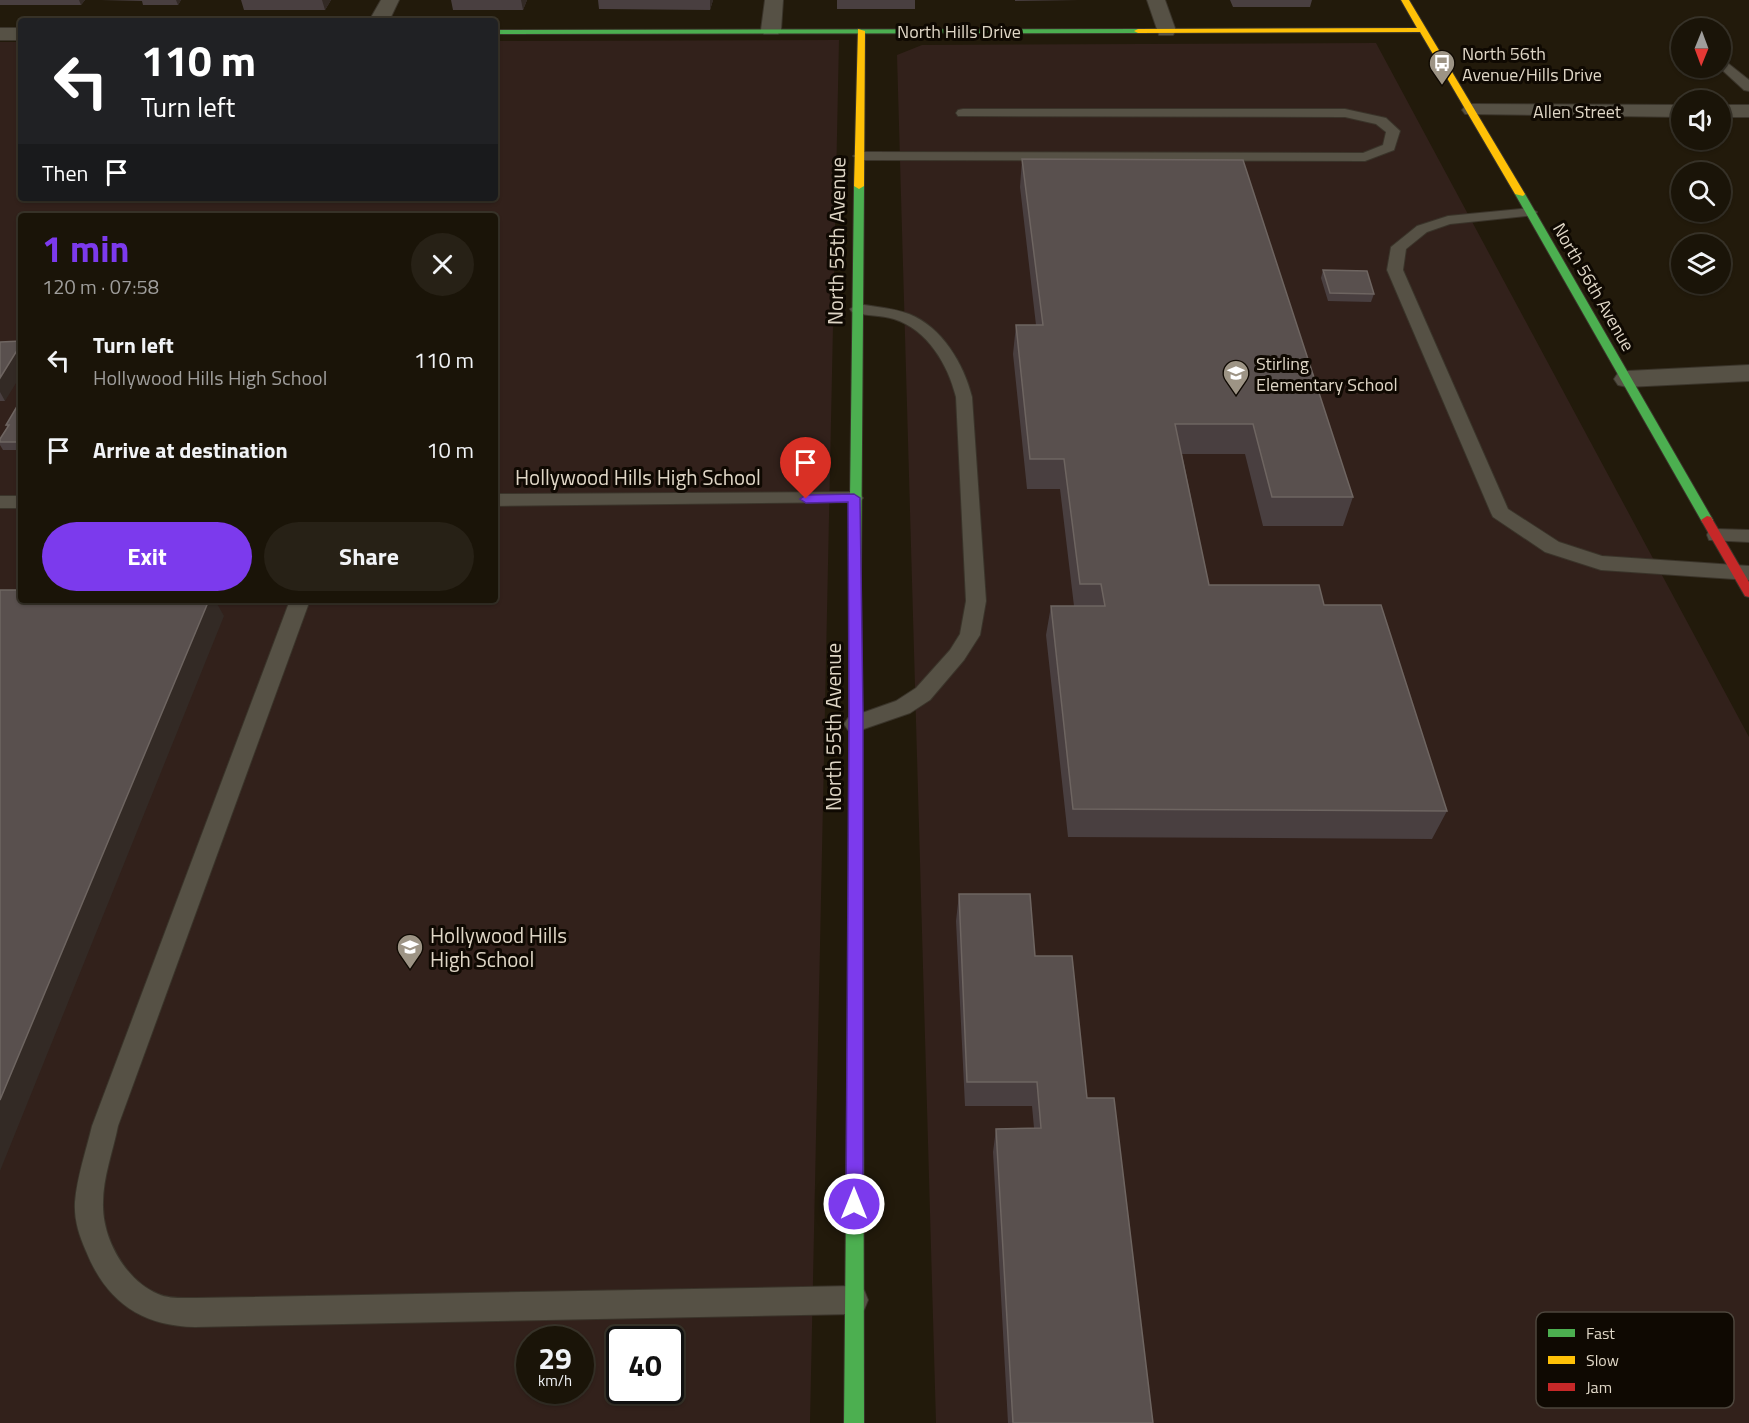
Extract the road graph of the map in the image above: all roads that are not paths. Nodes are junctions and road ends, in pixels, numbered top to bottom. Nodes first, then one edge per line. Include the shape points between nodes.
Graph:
1 (390, 0) edge
2 (774, 0) edge
3 (1156, 0) edge
4 (1405, 0) edge
5 (381, 18) edge
6 (771, 30) junction
7 (1423, 30) junction
8 (861, 31) junction
9 (1166, 31) junction
10 (498, 32) edge
11 (0, 34) edge
12 (18, 34) edge
13 (1731, 71) edge
14 (1749, 87) edge
15 (1472, 110) junction
16 (1671, 111) edge
17 (1731, 111) edge
18 (1749, 111) edge
19 (963, 113) dead end
20 (860, 156) junction
21 (1530, 212) junction
22 (858, 309) junction
23 (1749, 372) edge
24 (1627, 380) junction
25 (854, 498) junction
26 (498, 500) edge
27 (0, 502) edge
28 (18, 502) edge
29 (1716, 535) junction
30 (1749, 536) edge
31 (1743, 573) edge
32 (1749, 593) edge
33 (299, 603) edge
34 (855, 724) junction
35 (854, 1299) junction
36 (854, 1423) edge

1 - 5 street
2 - 6 street
3 - 9 street
4 - 7 street, North 56th Avenue
6 - 8 street, North Hills Drive
6 - 10 street, North Hills Drive
7 - 9 street, North Hills Drive
7 - 15 street, North 56th Avenue
8 - 9 street, North Hills Drive
8 - 20 street, North 55th Avenue
11 - 12 street
13 - 14 lane
15 - 16 street, Allen Street
15 - 21 street, North 56th Avenue
17 - 18 street
19 - 20 lane via 1345,113 1381,121 1393,131 1389,147 1365,157
20 - 22 street, North 55th Avenue
21 - 24 street, North 56th Avenue
21 - 31 lane via 1448,220 1422,229 1399,247 1395,270 1500,513 1552,547 1601,562
22 - 25 street, North 55th Avenue
22 - 34 lane via 913,322 943,351 961,381 976,601 970,635 923,694 903,707
23 - 24 street
24 - 29 street, North 56th Avenue
25 - 26 lane, Hollywood Hills High School
25 - 34 street, North 55th Avenue
27 - 28 lane
29 - 30 lane
29 - 31 street, North 56th Avenue
31 - 32 street, North 56th Avenue
33 - 35 lane via 105,1126 89,1205 95,1239 106,1265 131,1293 161,1310 227,1313
34 - 35 street, North 55th Avenue
35 - 36 street, North 55th Avenue

